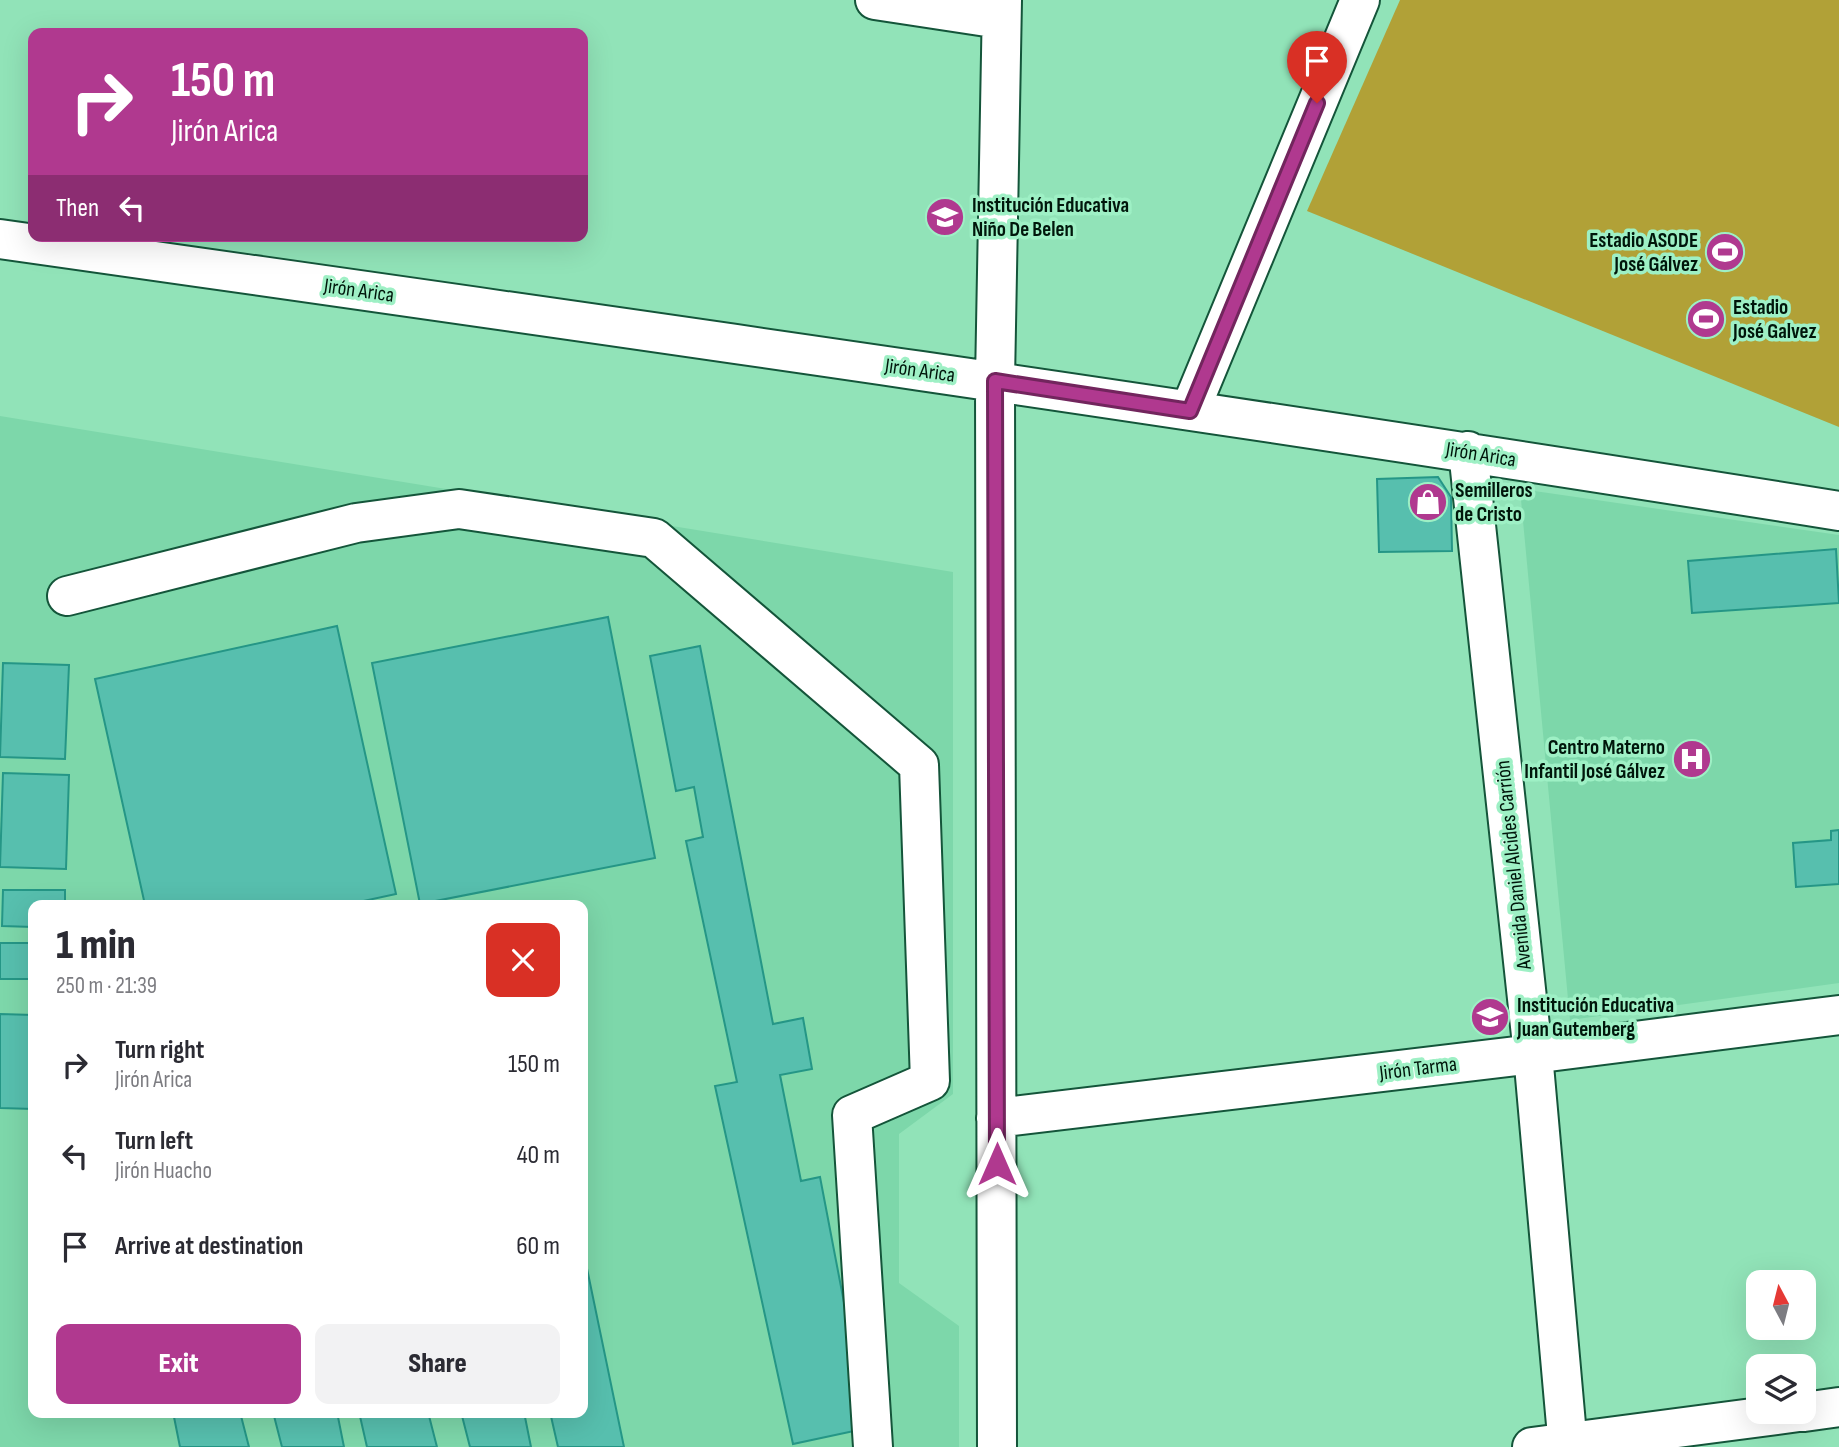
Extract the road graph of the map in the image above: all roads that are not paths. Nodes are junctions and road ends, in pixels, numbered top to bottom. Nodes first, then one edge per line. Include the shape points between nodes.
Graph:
1 (876, 0) edge
2 (1360, 0) edge
3 (1001, 10) edge
4 (0, 239) edge
5 (995, 381) junction
6 (1190, 411) junction
7 (1468, 452) junction
8 (1839, 511) edge
9 (67, 596) dead end
10 (1839, 1014) edge
11 (1533, 1054) junction
12 (996, 1118) junction
13 (1839, 1407) edge
14 (1816, 1410) edge
15 (1746, 1420) edge
16 (1556, 1446) edge
17 (873, 1447) edge
18 (997, 1447) edge

1 - 3 street
2 - 6 street
3 - 5 street
4 - 5 street, Jirón Arica
5 - 6 street, Jirón Arica
5 - 12 street
6 - 7 street, Jirón Arica
7 - 8 street, Jirón Arica
7 - 11 street, Avenida Daniel Alcides Carrión
9 - 17 street via 356,523 460,509 654,538 919,765 930,1081 852,1115
10 - 11 street, Jirón Tarma
11 - 12 street, Jirón Tarma
11 - 16 street, Avenida Daniel Alcides Carrión
12 - 18 street
13 - 14 street
15 - 16 street

